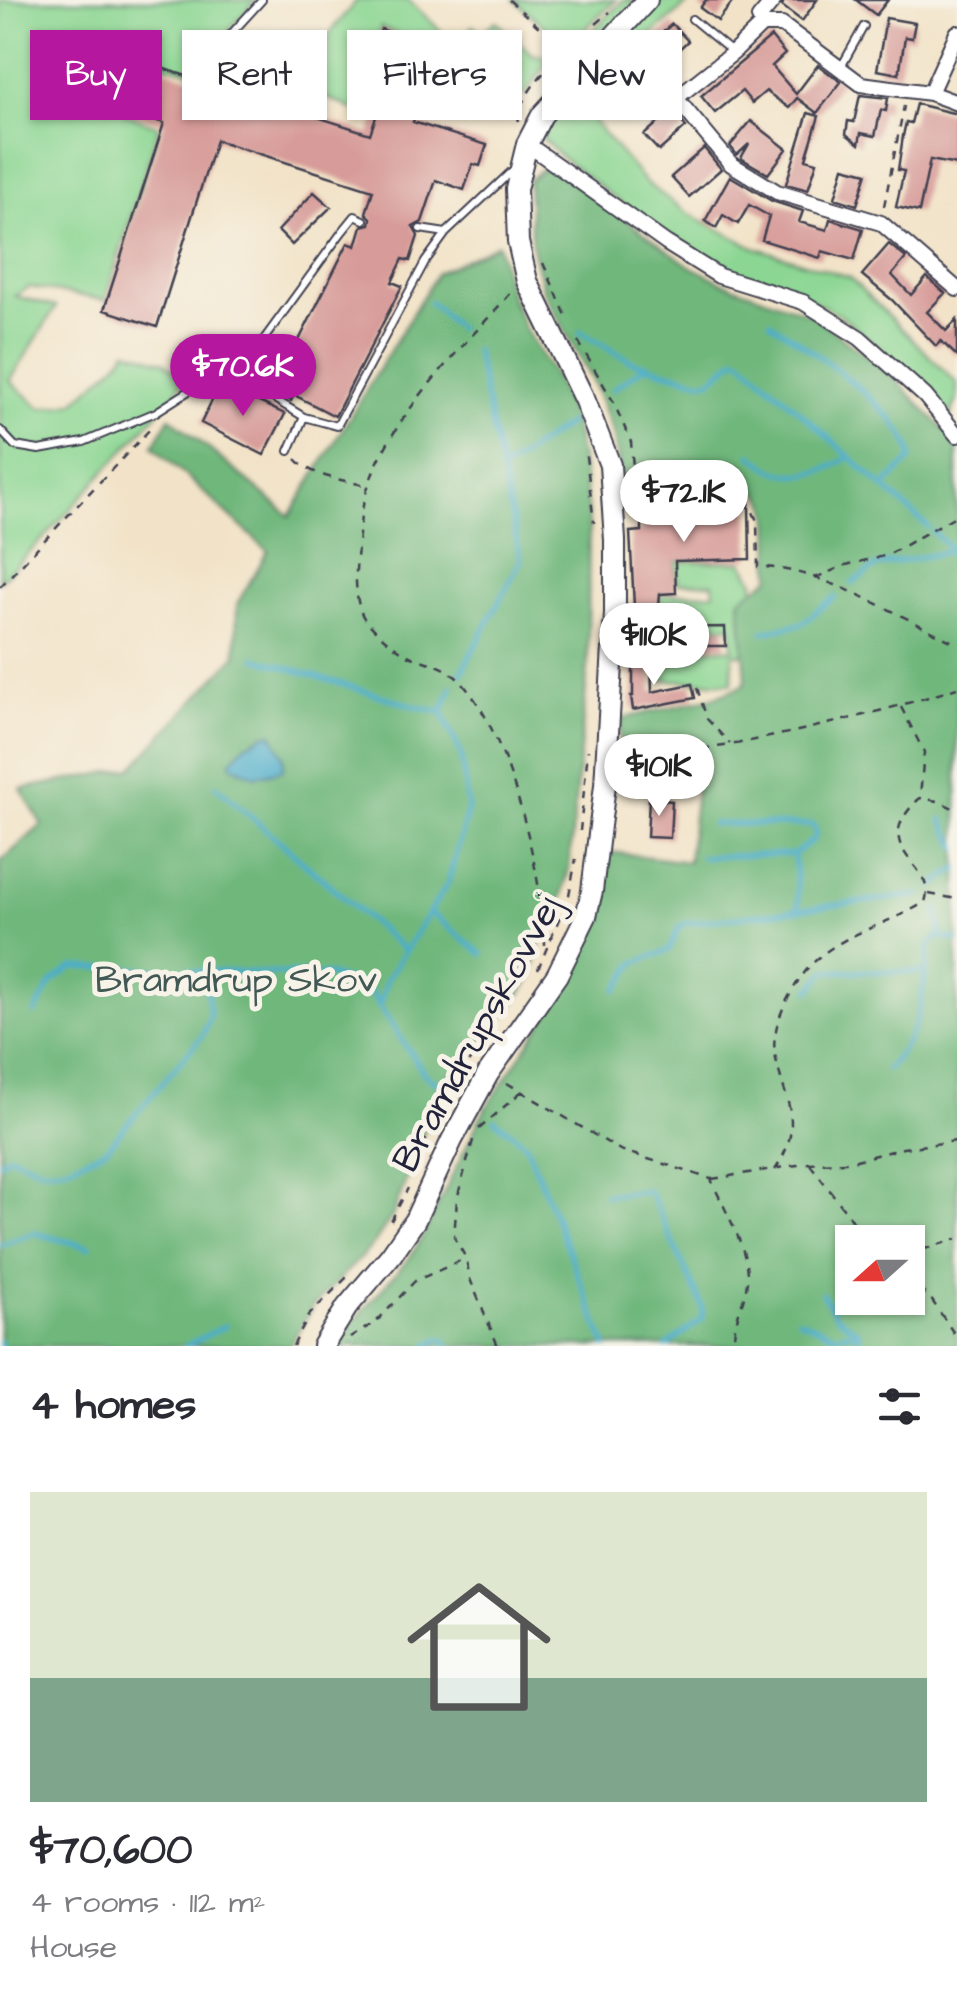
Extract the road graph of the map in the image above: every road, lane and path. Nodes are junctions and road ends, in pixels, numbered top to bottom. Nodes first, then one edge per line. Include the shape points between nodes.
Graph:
1 (262, 0) edge
2 (509, 0) edge
3 (647, 0) edge
4 (774, 0) edge
5 (615, 7) dead end
6 (692, 19) dead end
7 (762, 24) junction
8 (864, 26) dead end
9 (235, 30) edge
10 (543, 30) edge
11 (589, 30) edge
12 (619, 30) edge
13 (957, 33) edge
14 (733, 53) junction
15 (840, 68) junction
16 (542, 78) edge
17 (907, 91) junction
18 (930, 93) junction
19 (957, 103) edge
20 (542, 115) edge
21 (524, 154) junction
22 (364, 220) dead end
23 (881, 222) junction
24 (420, 228) dead end
25 (446, 234) junction
26 (539, 252) dead end
27 (527, 281) junction
28 (957, 290) edge
29 (569, 324) dead end
30 (576, 337) dead end
31 (226, 369) junction
32 (177, 400) junction
33 (304, 417) junction
34 (0, 430) edge
35 (957, 434) edge
36 (289, 451) joint
37 (586, 452) dead end
38 (368, 486) junction
39 (611, 493) junction
40 (634, 493) junction
41 (957, 515) edge
42 (595, 529) dead end
43 (814, 579) junction
44 (0, 587) edge
45 (957, 644) edge
46 (697, 688) dead end
47 (957, 688) edge
48 (901, 706) junction
49 (731, 745) junction
50 (588, 752) dead end
51 (604, 785) junction
52 (920, 798) junction
53 (957, 810) edge
54 (580, 831) dead end
55 (578, 851) dead end
56 (928, 894) junction
57 (957, 898) edge
58 (466, 1063) dead end
59 (488, 1074) junction
60 (523, 1090) junction
61 (957, 1141) edge
62 (809, 1163) junction
63 (775, 1170) junction
64 (711, 1179) junction
65 (389, 1225) dead end
66 (856, 1225) edge
67 (957, 1239) edge
68 (925, 1249) edge
69 (466, 1258) junction
70 (356, 1269) dead end
71 (925, 1293) edge
72 (957, 1338) edge
73 (734, 1343) edge
74 (293, 1344) edge
75 (332, 1344) edge
76 (308, 1346) edge
77 (498, 1346) edge
78 (719, 1346) edge

1 - 9 lane
2 - 10 path
3 - 12 street, Bramdrupskovvej
4 - 7 street via 759,18
5 - 11 path
6 - 14 lane
7 - 14 street
7 - 15 street via 782,24
8 - 15 lane
13 - 18 street
14 - 23 street via 676,98 731,164 777,192
15 - 17 street via 861,84
16 - 21 path via 517,114
17 - 18 street
17 - 23 path
18 - 19 street
20 - 21 street, Bramdrupskovvej
21 - 25 lane
21 - 27 street, Bramdrupskovvej via 515,215
21 - 35 street via 719,276 804,302 860,338 926,396
22 - 31 lane via 355,216 259,346
23 - 28 street
24 - 25 lane
25 - 33 lane via 424,262 337,426
26 - 29 path
27 - 38 path via 413,407
27 - 39 street, Bramdrupskovvej via 599,434
30 - 40 path via 631,442
31 - 32 lane
31 - 33 lane
32 - 34 lane via 62,447 15,446
32 - 44 path
33 - 36 lane
36 - 38 path via 300,465
37 - 42 path
38 - 55 path via 356,572 363,616 404,653 447,670 489,724 532,854 545,948 569,895
39 - 40 path
39 - 51 street, Bramdrupskovvej via 615,612
40 - 43 path via 745,494 757,522 758,567
41 - 43 path via 888,555
43 - 45 path
46 - 49 path via 707,718
47 - 48 path
48 - 49 path
48 - 52 path via 924,752
49 - 51 path via 650,754
50 - 54 path
51 - 59 street, Bramdrupskovvej via 586,916 557,974
52 - 53 path
52 - 56 path via 897,836
56 - 57 path
56 - 63 path via 910,912 831,948 795,988 774,1040 791,1108 789,1149
58 - 65 path
59 - 60 path
59 - 75 street, Bramdrupskovvej via 414,1220 347,1307
60 - 64 path via 620,1150
60 - 69 path via 476,1133 454,1237
61 - 62 path
62 - 63 path
62 - 66 path
63 - 64 path
64 - 73 path via 748,1276
67 - 68 path
69 - 75 path via 415,1281 377,1322
69 - 77 path
70 - 74 path via 310,1314
71 - 72 path
73 - 78 path
74 - 76 path

